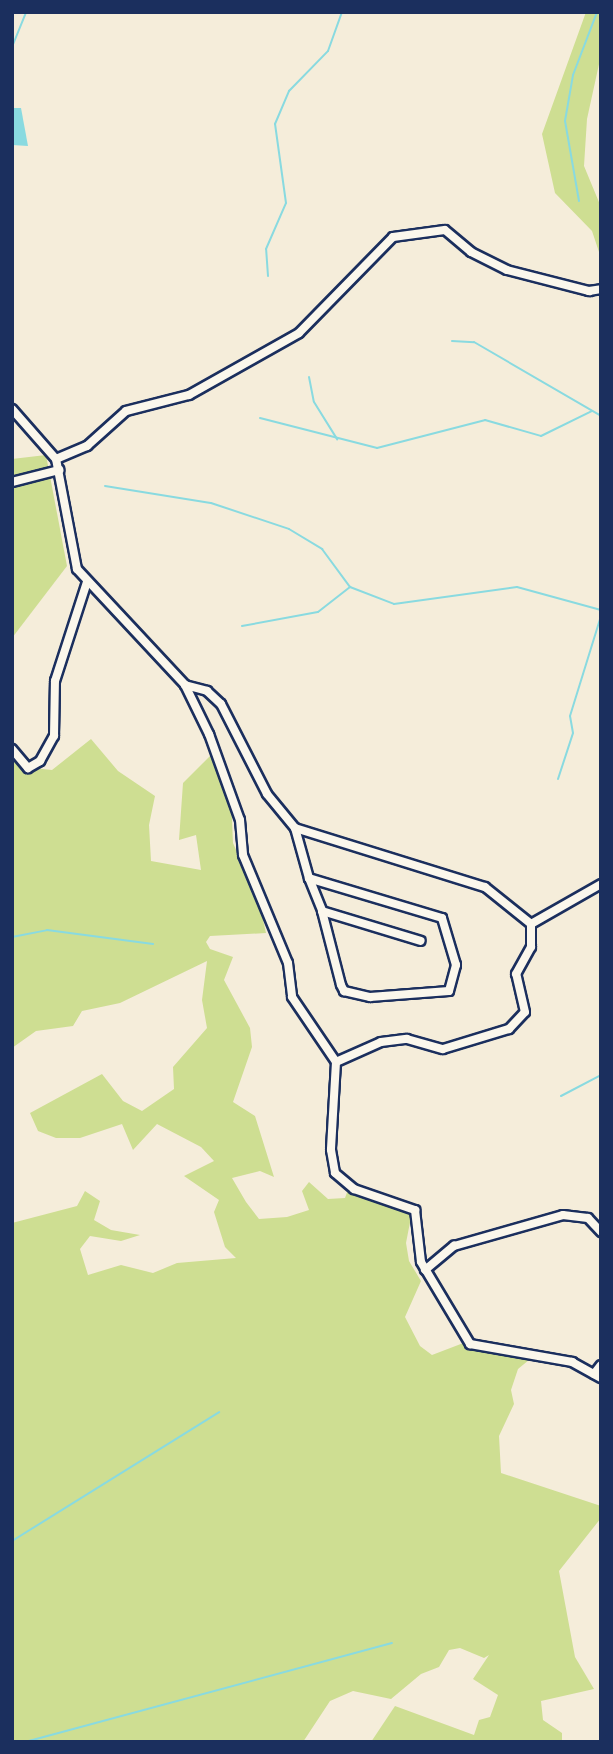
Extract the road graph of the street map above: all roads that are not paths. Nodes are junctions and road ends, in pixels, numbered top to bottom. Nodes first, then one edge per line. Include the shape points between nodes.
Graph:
1 (601, 289) edge
2 (12, 409) edge
3 (56, 459) junction
4 (58, 470) junction
5 (12, 482) edge
6 (87, 582) junction
7 (185, 685) junction
8 (12, 749) edge
9 (295, 828) junction
10 (309, 878) junction
11 (601, 884) edge
12 (322, 911) junction
13 (531, 924) junction
14 (421, 941) dead end
15 (336, 1062) junction
16 (601, 1233) edge
17 (425, 1270) junction
18 (601, 1365) edge
19 (597, 1376) edge

1 - 3 street via 589,291 507,270 471,252 446,230 393,237 299,333 190,395 126,411 87,446
2 - 3 street
3 - 4 street
4 - 5 street
4 - 6 street via 74,559
6 - 7 street
6 - 8 street via 55,681 54,736 40,761 28,768
7 - 9 street via 207,691 221,704 267,794
7 - 15 street via 237,810 243,855 288,963 292,997
9 - 10 street
9 - 13 street via 485,887
10 - 12 street
10 - 12 street via 442,918 456,965 452,988 426,995 348,994 341,985
11 - 13 street
12 - 14 street
13 - 15 street via 531,947 516,974 525,1012 509,1029 443,1049 407,1039 381,1042
15 - 17 street via 331,1150 335,1172 354,1189 415,1210
16 - 17 street via 588,1218 563,1214 454,1246
17 - 19 street via 470,1344 572,1362
18 - 19 street

